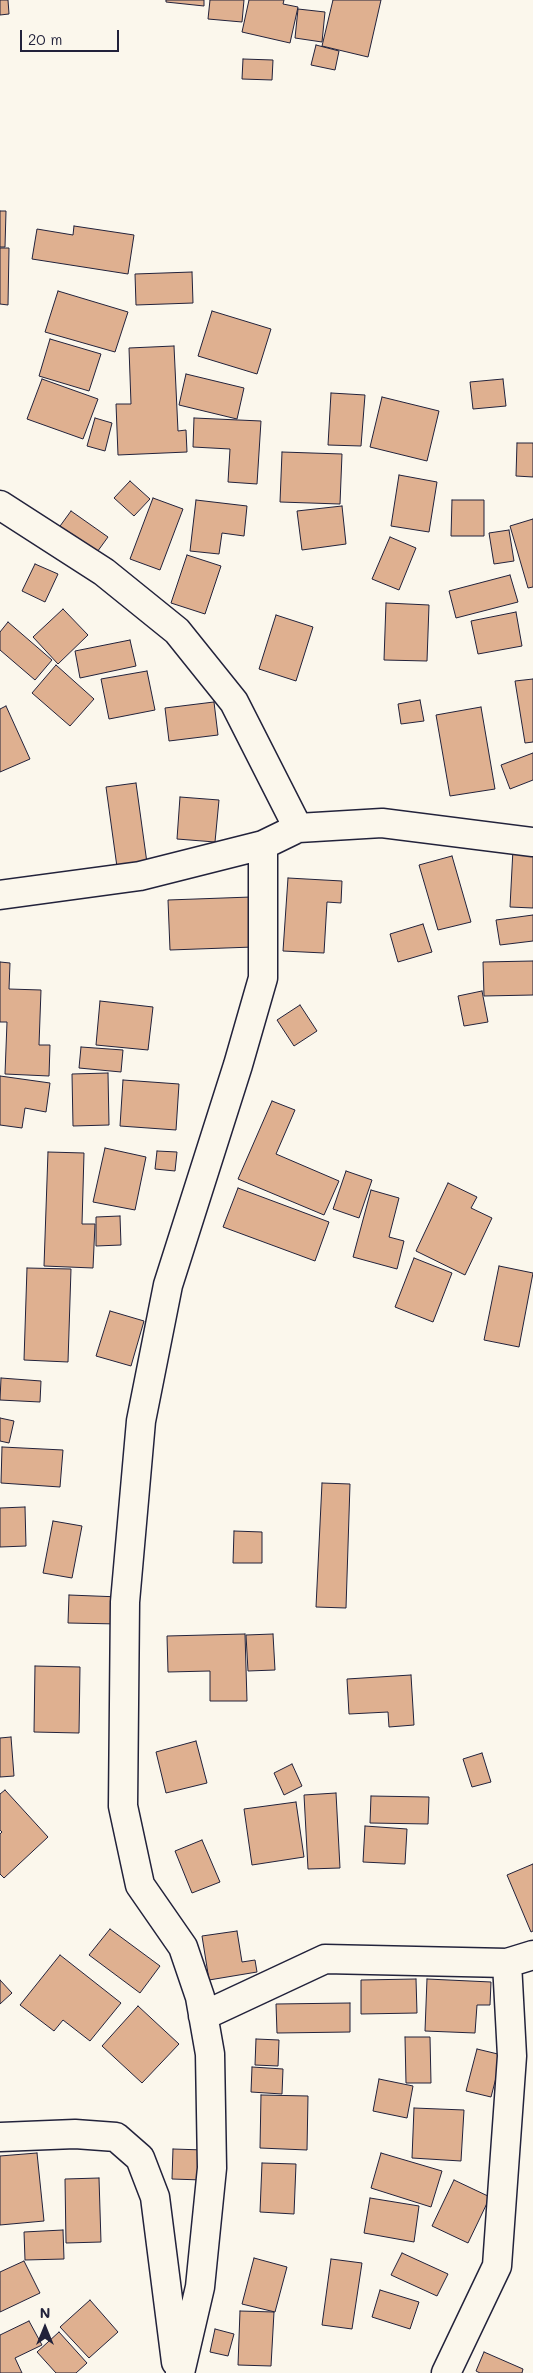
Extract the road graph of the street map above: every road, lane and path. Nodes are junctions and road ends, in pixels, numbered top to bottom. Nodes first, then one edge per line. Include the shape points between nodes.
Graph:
1 (0, 505) edge
2 (298, 828) junction
3 (533, 842) edge
4 (263, 845) junction
5 (0, 895) edge
6 (533, 1955) edge
7 (507, 1963) junction
8 (203, 2016) junction
9 (0, 2137) edge
10 (179, 2373) edge
11 (446, 2373) edge

1 - 2 street via 104,572 177,631 234,702
2 - 3 street via 382,823
2 - 4 street
4 - 5 street via 140,876
4 - 8 street via 263,978 168,1285 141,1421 125,1602 123,1806 140,1885 183,1947
6 - 7 street
7 - 8 street via 325,1959
7 - 11 street via 512,2056 497,2266
8 - 10 street via 210,2054 212,2168 200,2287
9 - 10 street via 74,2134 116,2137 140,2158 155,2196

